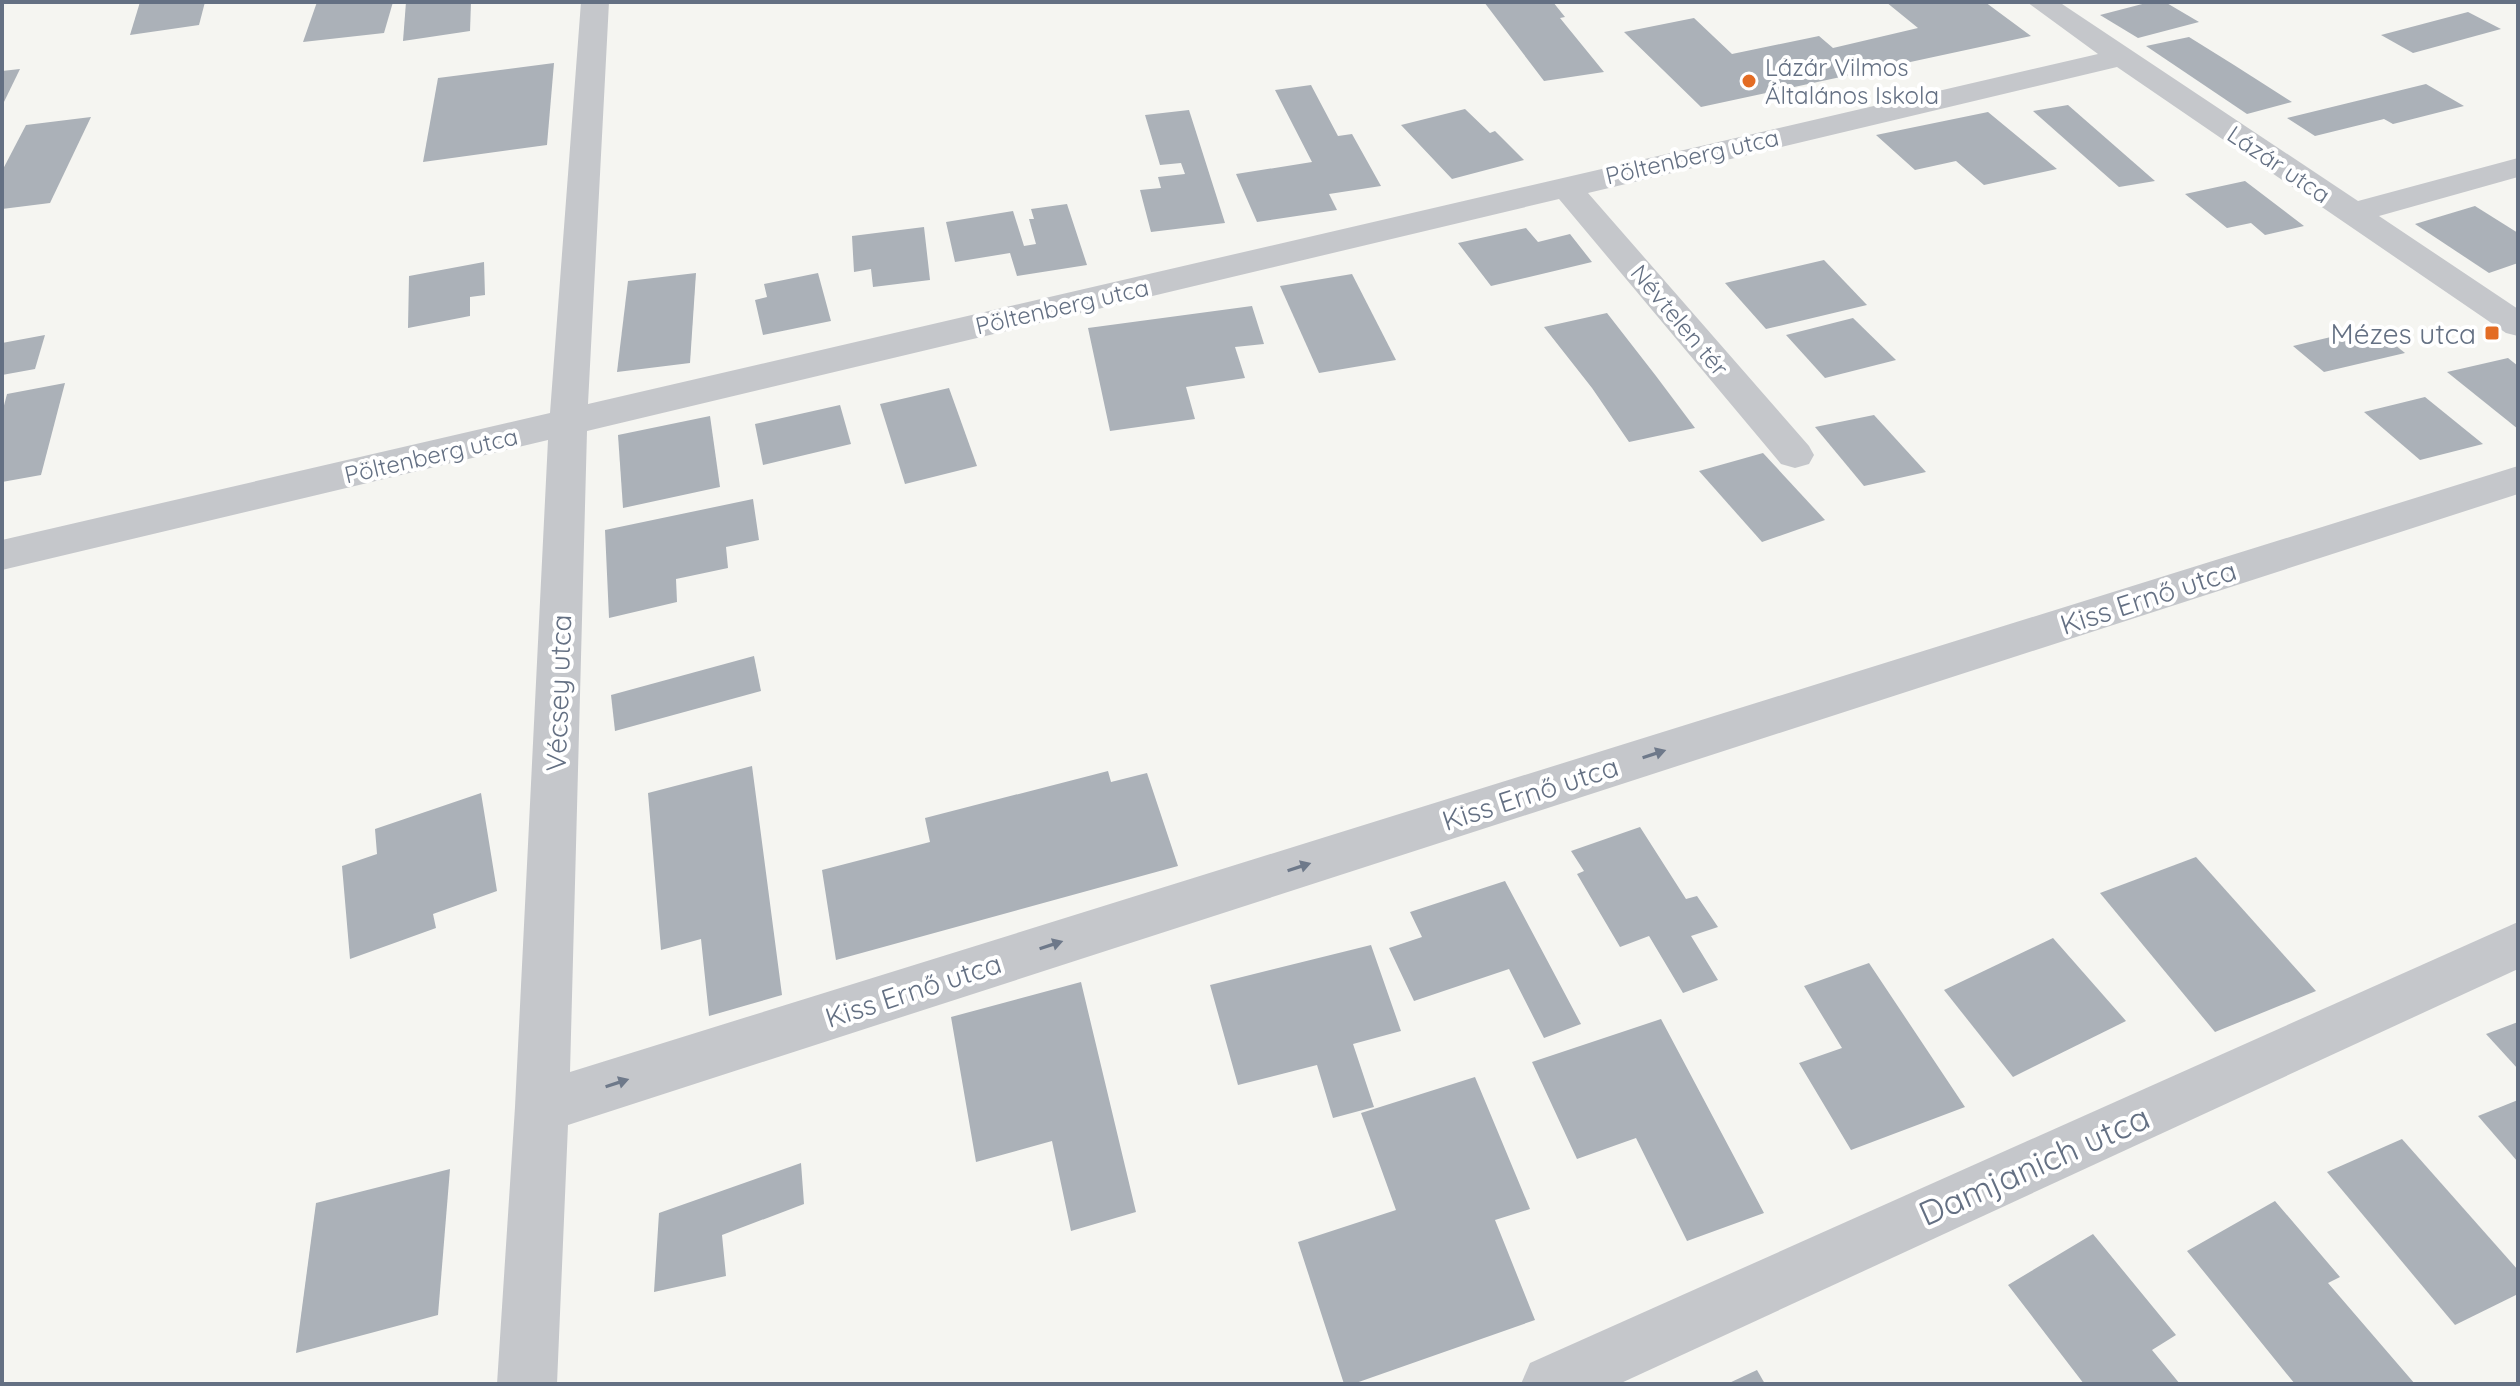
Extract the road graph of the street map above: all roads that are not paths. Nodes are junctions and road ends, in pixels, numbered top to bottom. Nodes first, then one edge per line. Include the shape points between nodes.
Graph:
1 (595, 2) edge
2 (2041, 2) edge
3 (2121, 57) junction
4 (2518, 167) edge
5 (1565, 186) junction
6 (2352, 213) junction
7 (2518, 325) edge
8 (568, 424) junction
9 (1795, 455) dead end
10 (2518, 480) edge
11 (2, 555) edge
12 (2518, 945) edge
13 (542, 1107) junction
14 (527, 1384) edge
15 (1551, 1384) edge

1 - 8 street, Vécsey utca
2 - 3 street, Lázár utca
3 - 5 street, Pöltenberg utca
3 - 6 street, Lázár utca
4 - 6 street
5 - 8 street, Pöltenberg utca
5 - 9 street, Névtelen tér
6 - 7 street, Lázár utca
8 - 11 street, Pöltenberg utca
8 - 13 street, Vécsey utca
13 -> 10 street, Kiss Ernő utca
12 - 15 street, Damjanich utca
13 - 14 street, Vécsey utca

